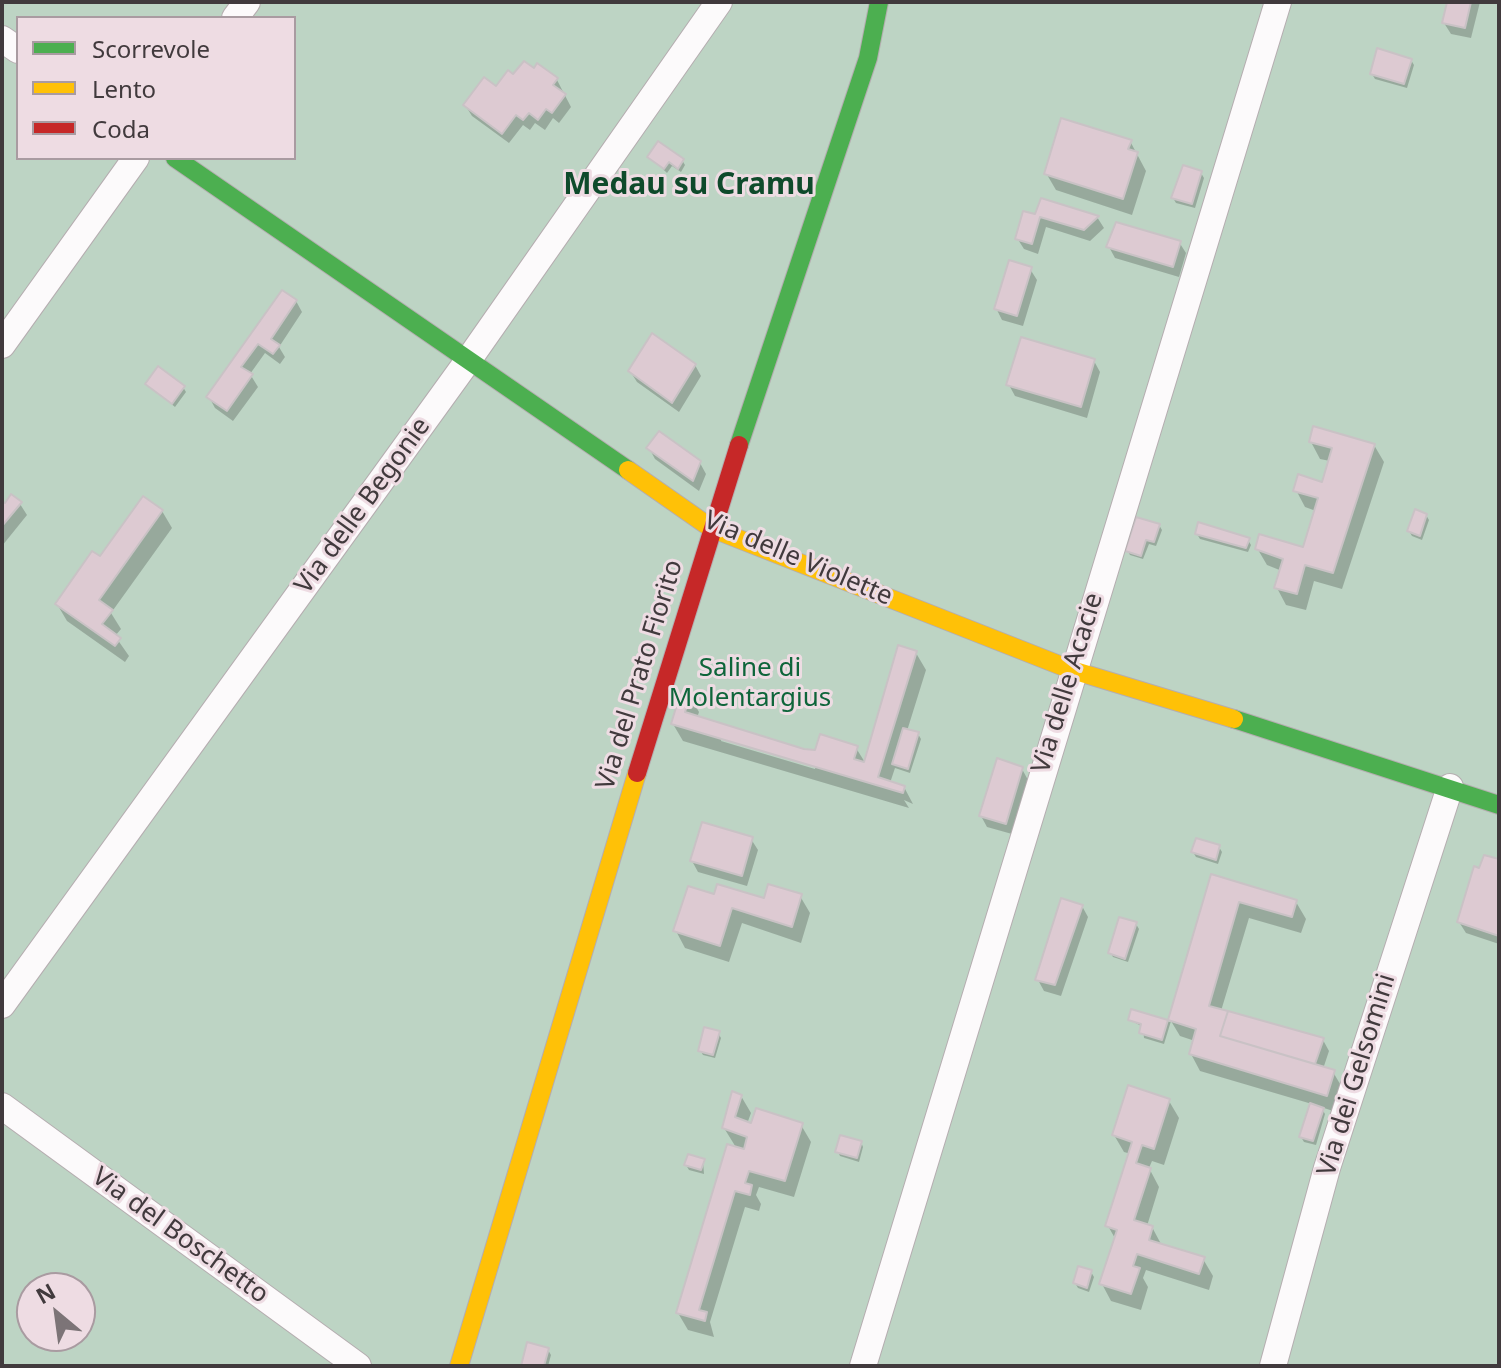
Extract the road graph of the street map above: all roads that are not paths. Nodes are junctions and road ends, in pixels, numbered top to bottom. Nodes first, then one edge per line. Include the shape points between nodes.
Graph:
1 (719, 2) edge
2 (879, 2) edge
3 (1278, 2) edge
4 (135, 160) edge
5 (178, 160) edge
6 (2, 345) edge
7 (467, 362) junction
8 (711, 528) junction
9 (1072, 670) junction
10 (1450, 787) junction
11 (1499, 805) edge
12 (2, 1005) edge
13 (2, 1106) edge
14 (358, 1366) edge
15 (459, 1366) edge
16 (863, 1366) edge
17 (1273, 1366) edge

1 - 7 street, Via delle Begonie
2 - 8 street, Via del Prato Fiorito via 868,58
3 - 9 street, Via delle Acacie
4 - 6 street
5 - 7 street, Via delle Violette
7 - 8 street, Via delle Violette
7 - 12 street, Via delle Begonie
8 - 9 street, Via delle Violette
8 - 15 street, Via del Prato Fiorito
9 - 10 street, Via delle Violette
9 - 16 street, Via delle Acacie
10 - 11 street, Via delle Violette
10 - 17 street, Via dei Gelsomini via 1327,1168
13 - 14 street, Via del Boschetto

